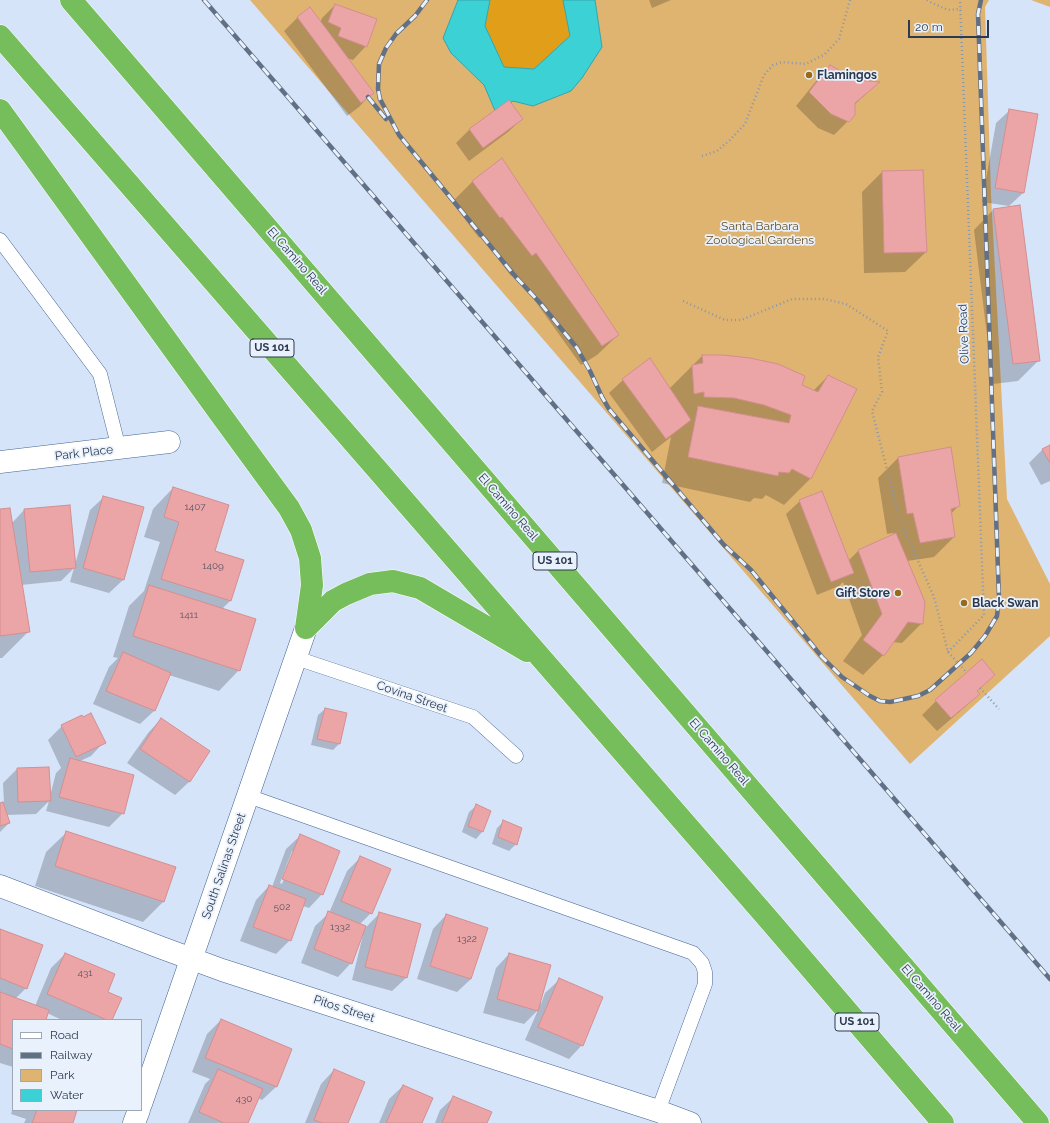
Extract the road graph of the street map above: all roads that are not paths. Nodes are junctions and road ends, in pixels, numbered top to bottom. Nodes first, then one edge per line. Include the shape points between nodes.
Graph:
1 (72, 0) edge
2 (0, 36) edge
3 (0, 110) edge
4 (0, 240) edge
5 (169, 442) dead end
6 (119, 449) junction
7 (0, 462) edge
8 (306, 628) junction
9 (296, 658) junction
10 (544, 661) junction
11 (516, 756) dead end
12 (248, 796) junction
13 (0, 886) edge
14 (192, 959) junction
15 (142, 1101) edge
16 (139, 1111) edge
17 (658, 1111) junction
18 (134, 1123) edge
19 (690, 1123) edge
20 (943, 1123) edge
21 (1038, 1123) edge

1 - 21 highway, El Camino Real / US 101
2 - 10 highway, US 101
3 - 8 highway via 289,508 301,530 310,558 312,585
4 - 6 lane via 100,374
5 - 6 street, Park Place
6 - 7 street, Park Place
8 - 9 street, South Salinas Street
8 - 10 highway via 333,602 346,594 370,584 393,581 420,588
9 - 11 lane, Covina Street via 473,718
9 - 12 street, South Salinas Street
10 - 20 highway, US 101
12 - 14 street, South Salinas Street
12 - 17 lane via 693,953 702,963 705,984
13 - 14 street, Pitos Street
14 - 15 street, South Salinas Street
14 - 17 street, Pitos Street
16 - 18 street
17 - 19 street, Pitos Street

